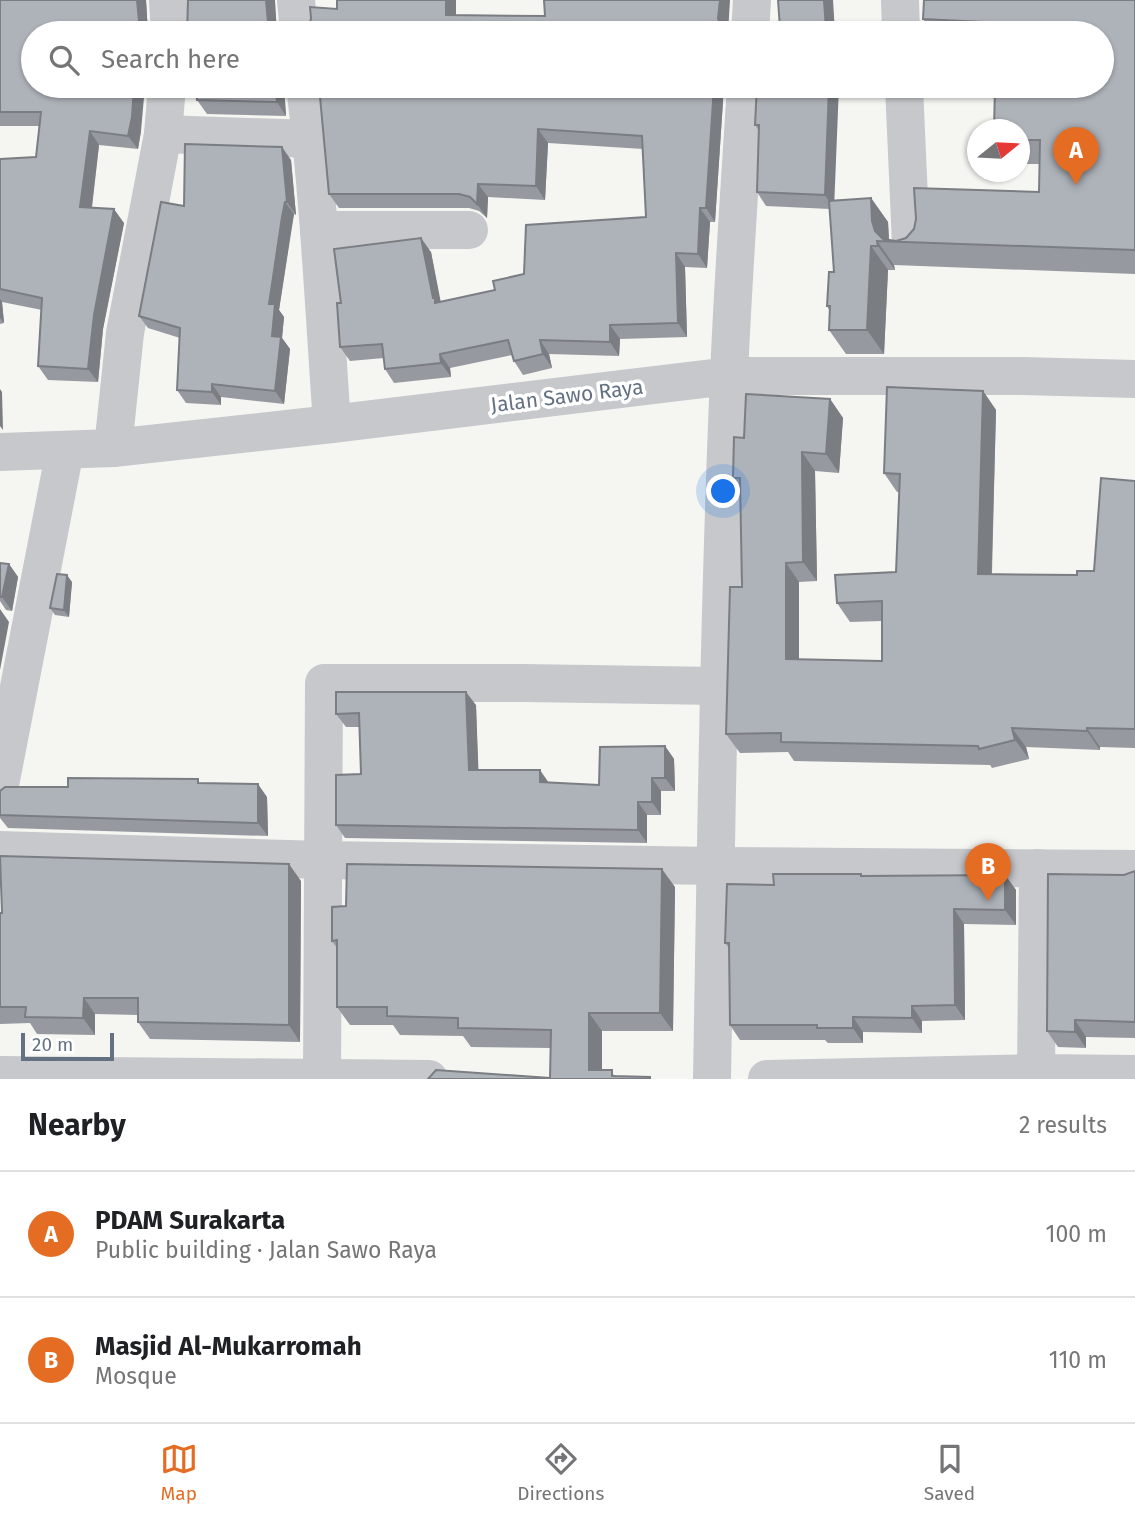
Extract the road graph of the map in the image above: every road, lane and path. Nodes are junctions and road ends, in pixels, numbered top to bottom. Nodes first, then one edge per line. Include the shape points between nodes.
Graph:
1 (168, 0) edge
2 (296, 0) edge
3 (752, 0) edge
4 (900, 0) edge
5 (169, 21) edge
6 (298, 21) edge
7 (751, 21) edge
8 (901, 21) edge
9 (166, 98) edge
10 (306, 98) edge
11 (745, 98) edge
12 (905, 98) edge
13 (163, 134) junction
14 (311, 139) junction
15 (319, 230) junction
16 (469, 230) dead end
17 (911, 244) edge
18 (729, 376) junction
19 (1135, 379) edge
20 (332, 424) junction
21 (113, 448) junction
22 (65, 450) junction
23 (0, 452) edge
24 (719, 686) junction
25 (4, 747) edge
26 (0, 785) edge
27 (0, 850) edge
28 (323, 860) junction
29 (716, 866) junction
30 (1038, 868) junction
31 (1135, 869) edge
32 (1036, 1073) junction
33 (1135, 1074) edge
34 (0, 1075) edge
35 (322, 1079) edge
36 (429, 1079) edge
37 (712, 1079) edge
38 (767, 1079) edge

1 - 5 street
2 - 6 street
3 - 7 street
4 - 8 street
9 - 13 street
10 - 14 street
11 - 18 street
12 - 17 street
13 - 14 street
13 - 21 street via 125,333
14 - 15 street
15 - 16 street
15 - 20 street
18 - 19 street, Jalan Sawo Raya
18 - 20 street, Jalan Sawo Raya
18 - 24 street
20 - 21 street, Jalan Sawo Raya
21 - 22 street, Jalan Sawo Raya
22 - 23 street, Jalan Sawo Raya
22 - 25 street
24 - 28 street via 324,683
24 - 29 street
25 - 26 street
27 - 28 street
28 - 29 street
28 - 35 street
29 - 30 street
29 - 37 street
30 - 31 street
30 - 32 street
32 - 33 street
32 - 38 street
34 - 35 street
35 - 36 street

